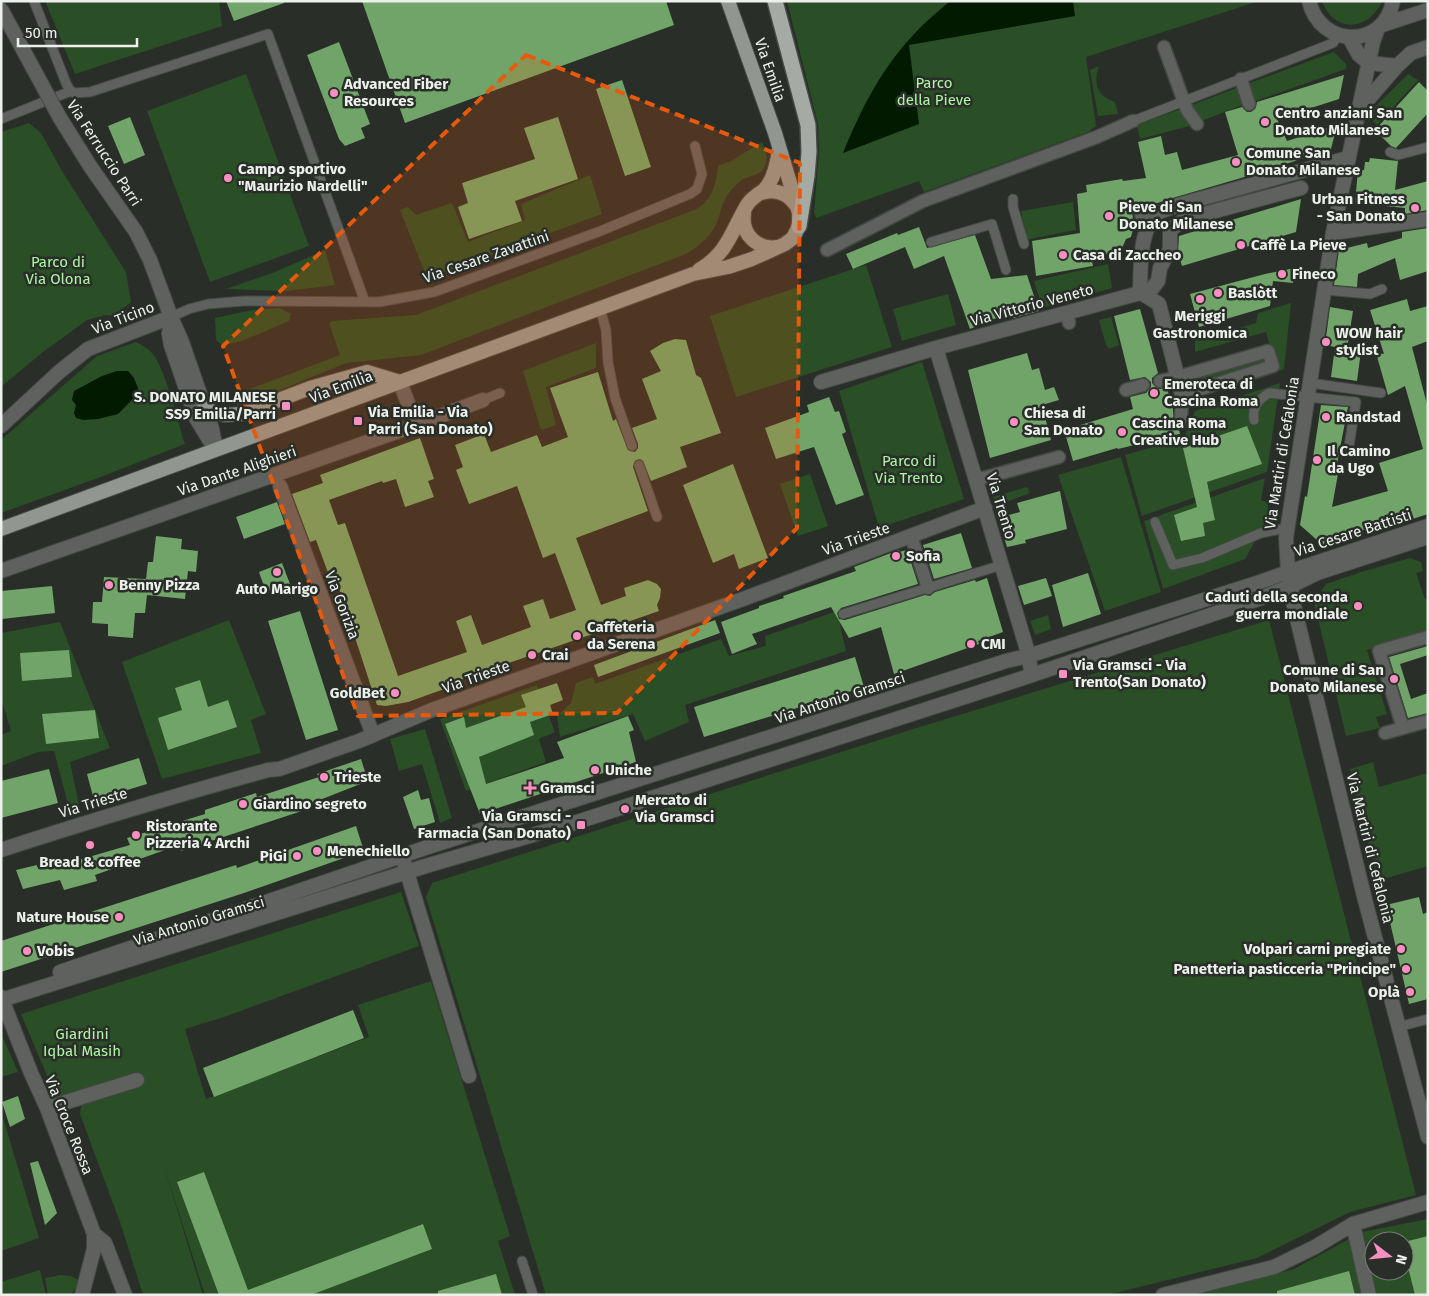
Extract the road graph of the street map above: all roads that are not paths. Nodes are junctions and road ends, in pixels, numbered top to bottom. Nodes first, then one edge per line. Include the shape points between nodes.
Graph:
1 (34, 1) edge
2 (728, 1) edge
3 (775, 1) edge
4 (1308, 1) edge
5 (1393, 1) edge
6 (1, 9) edge
7 (1428, 10) edge
8 (1380, 26) junction
9 (1343, 36) junction
10 (1164, 47) dead end
11 (1428, 47) edge
12 (1369, 63) junction
13 (1397, 66) junction
14 (1241, 79) junction
15 (72, 91) junction
16 (1184, 100) junction
17 (1249, 104) dead end
18 (1358, 111) junction
19 (1, 119) edge
20 (1133, 121) joint
21 (1197, 124) dead end
22 (695, 146) dead end
23 (1428, 147) edge
24 (779, 150) junction
25 (1390, 152) dead end
26 (1348, 158) junction
27 (1301, 188) dead end
28 (758, 194) junction
29 (1013, 199) dead end
30 (745, 208) junction
31 (799, 218) junction
32 (1428, 219) edge
33 (1332, 233) junction
34 (931, 242) dead end
35 (1024, 244) dead end
36 (783, 245) junction
37 (827, 250) dead end
38 (1006, 270) dead end
39 (693, 274) junction
40 (1382, 289) dead end
41 (1324, 290) junction
42 (1140, 292) junction
43 (365, 302) junction
44 (600, 308) junction
45 (171, 318) junction
46 (936, 348) junction
47 (1178, 377) junction
48 (1160, 381) dead end
49 (400, 382) junction
50 (821, 382) dead end
51 (1143, 385) dead end
52 (1126, 390) dead end
53 (1308, 390) junction
54 (1380, 393) dead end
55 (500, 394) dead end
56 (1182, 395) junction
57 (483, 400) joint
58 (204, 408) junction
59 (1254, 420) dead end
60 (1181, 421) dead end
61 (416, 425) junction
62 (1, 426) edge
63 (632, 446) dead end
64 (216, 449) junction
65 (1348, 452) dead end
66 (1059, 457) dead end
67 (639, 465) dead end
68 (296, 468) junction
69 (976, 480) junction
70 (259, 481) junction
71 (280, 486) junction
72 (985, 508) junction
73 (657, 518) dead end
74 (1155, 522) dead end
75 (1428, 526) edge
76 (1287, 528) junction
77 (1, 529) edge
78 (911, 536) junction
79 (1428, 537) edge
80 (1002, 565) junction
81 (1, 571) edge
82 (1288, 572) junction
83 (1291, 586) junction
84 (928, 588) junction
85 (843, 614) dead end
86 (1428, 637) edge
87 (1028, 656) junction
88 (1032, 674) junction
89 (1428, 721) edge
90 (1403, 728) junction
91 (1385, 733) dead end
92 (373, 735) junction
93 (677, 767) junction
94 (683, 788) junction
95 (1, 850) edge
96 (402, 856) junction
97 (407, 873) junction
98 (2, 997) edge
99 (1428, 1019) edge
100 (1398, 1027) junction
101 (468, 1076) dead end
102 (137, 1080) dead end
103 (47, 1108) junction
104 (1428, 1137) edge
105 (1428, 1202) edge
106 (1353, 1224) junction
107 (94, 1234) junction
108 (522, 1261) dead end
109 (82, 1295) edge
110 (125, 1295) edge
111 (533, 1295) edge
112 (1163, 1295) edge
113 (1369, 1295) edge

1 - 15 lane
2 - 24 main road, Via Emilia
3 - 31 highway via 808,124 807,176
4 - 9 street via 1316,20 1325,29
5 - 8 street
6 - 45 street, Via Ferruccio Parri, bridge via 60,118 136,232
7 - 8 street
8 - 9 street via 1364,35
8 - 12 street, Via Martiri di Cefalonia
9 - 12 street
9 - 14 lane via 1333,43
10 - 16 street
11 - 13 street via 1411,53
12 - 13 street
12 - 18 street, Via Martiri di Cefalonia
13 - 18 street
14 - 16 lane
14 - 17 street
15 - 19 lane
15 - 43 lane via 90,92 268,34
16 - 20 lane
16 - 21 street
18 - 26 street, Via Martiri di Cefalonia
20 - 37 street via 923,201
22 - 43 lane, Via Cesare Zavattini via 702,174 697,189 690,194 598,232 434,292
23 - 25 lane via 1398,155
24 - 28 main road, Via Emilia via 770,181
24 - 31 main road, Via Emilia
26 - 33 street, Via Martiri di Cefalonia
26 - 42 street via 1178,205 1145,220
27 - 42 street via 1185,219 1177,224 1170,230 1170,249 1160,268 1158,281 1151,290
28 - 30 main road, Via Emilia
28 - 31 main road via 781,192 790,198
29 - 35 lane via 1012,206
30 - 36 main road via 745,230 751,239 764,247
30 - 39 main road, Via Emilia via 734,233 716,257
31 - 36 main road, Via Emilia via 793,238
32 - 33 street
33 - 41 street, Via Martiri di Cefalonia
34 - 38 lane via 992,224
36 - 39 main road, Via Emilia via 744,262
39 - 44 main road, Via Emilia
40 - 41 lane via 1370,294
41 - 53 street, Via Martiri di Cefalonia
42 - 46 street, Via Vittorio Veneto via 1068,318
42 - 47 street via 1158,304
43 - 45 lane, Via Cesare Zavattini via 244,300 208,304
44 - 49 main road, Via Emilia
44 - 63 lane via 615,398
45 - 58 street, Via Ferruccio Parri
45 - 62 street, Via Ticino via 88,349
45 - 64 street, Via Ferruccio Parri via 171,345 196,418
46 - 50 street, Via Vittorio Veneto
46 - 69 street, Via Trento
47 - 48 street
47 - 56 street
47 - 56 street via 1268,351 1273,366
49 - 58 main road via 367,372 310,388 242,414 225,415
49 - 61 street
49 - 64 main road, Via Emilia
51 - 52 street
53 - 54 lane
53 - 59 lane via 1269,393 1256,404
53 - 65 lane via 1356,402
53 - 76 street, Via Martiri di Cefalonia
55 - 57 lane
56 - 60 street
57 - 61 street, Via Dante Alighieri
58 - 64 street, Via Ferruccio Parri
61 - 68 street, Via Dante Alighieri
64 - 77 main road, Via Emilia
66 - 69 street
67 - 73 lane
68 - 70 street, Via Dante Alighieri
68 - 71 street
69 - 72 street, Via Trento
70 - 71 street
70 - 81 street, Via Dante Alighieri
71 - 92 street, Via Gorizia
72 - 78 street, Via Trieste
72 - 80 street, Via Trento
74 - 76 lane via 1173,565 1202,558 1261,532
75 - 82 street, Via Cesare Battisti
76 - 82 street, Via Martiri di Cefalonia
78 - 84 street
78 - 92 street, Via Trieste via 432,710
79 - 83 street, Via Cesare Battisti via 1318,573
80 - 84 lane
80 - 87 street, Via Trento
82 - 83 street, Via Martiri di Cefalonia
82 - 87 street, Via Antonio Gramsci
83 - 88 street, Via Antonio Gramsci
83 - 100 street, Via Martiri di Cefalonia
84 - 85 lane
86 - 90 street via 1379,651
87 - 88 street, Via Trento
87 - 93 street, Via Antonio Gramsci
88 - 94 street, Via Antonio Gramsci
89 - 90 street
90 - 91 street
92 - 95 street, Via Trieste via 279,769 162,799
93 - 94 street
93 - 96 street, Via Antonio Gramsci
94 - 97 street, Via Antonio Gramsci
96 - 97 street
96 - 98 street, Via Antonio Gramsci
97 - 98 street, Via Antonio Gramsci
97 - 101 street
98 - 103 street, Via Croce Rossa
99 - 100 lane
100 - 104 street, Via Martiri di Cefalonia
102 - 103 street
103 - 107 street, Via Croce Rossa
105 - 106 street
106 - 112 street via 1274,1267
106 - 113 street
107 - 109 street via 94,1249
107 - 110 street via 105,1242
108 - 111 lane

